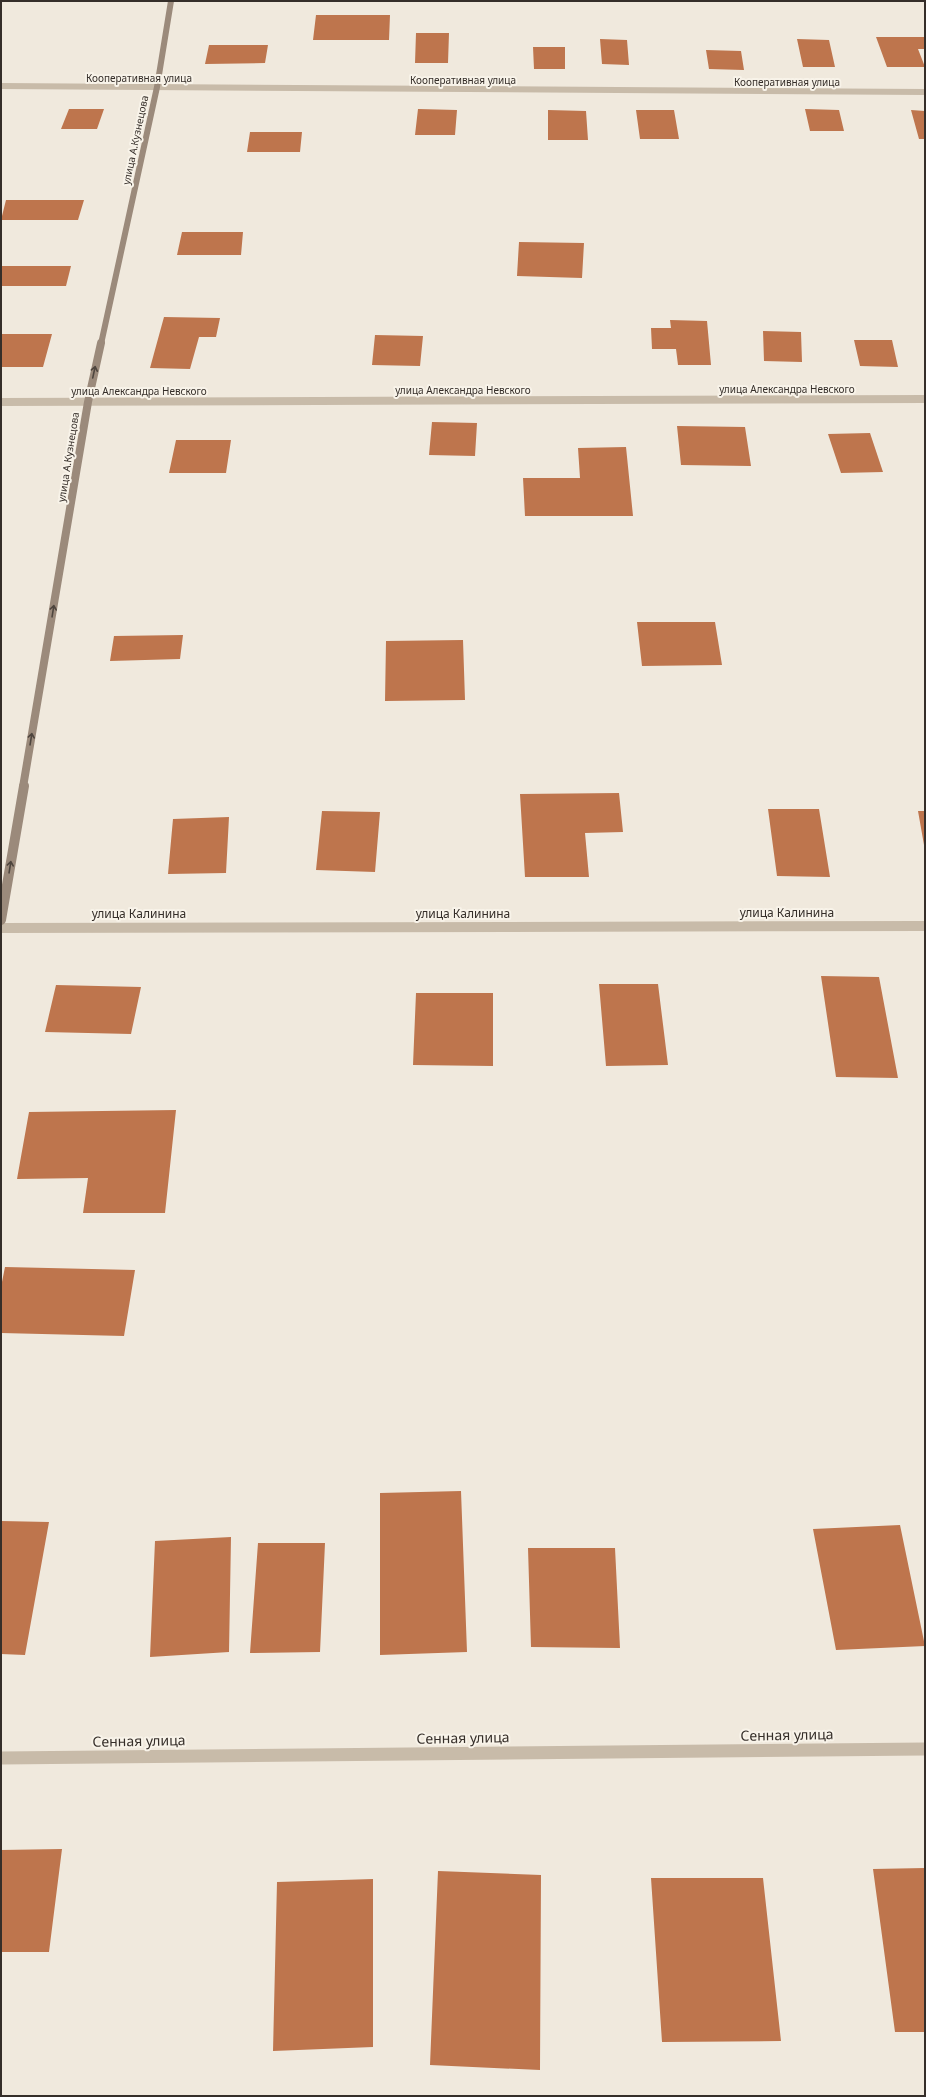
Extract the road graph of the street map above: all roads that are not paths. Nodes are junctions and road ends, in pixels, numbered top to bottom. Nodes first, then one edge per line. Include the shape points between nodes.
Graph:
1 (171, 1) edge
2 (1, 86) edge
3 (157, 87) junction
4 (925, 92) edge
5 (925, 399) edge
6 (1, 402) edge
7 (88, 402) junction
8 (1, 920) edge
9 (925, 926) edge
10 (1, 928) edge
11 (925, 1749) edge
12 (1, 1758) edge

1 - 3 main road, улица А.Кузнецова
2 - 3 street, Кооперативная улица
3 - 4 street, Кооперативная улица
7 -> 3 main road, улица А.Кузнецова
5 - 7 street, улица Александра Невского
6 - 7 street, улица Александра Невского
8 -> 7 main road, улица А.Кузнецова
9 - 10 street, улица Калинина
11 - 12 street, Сенная улица

